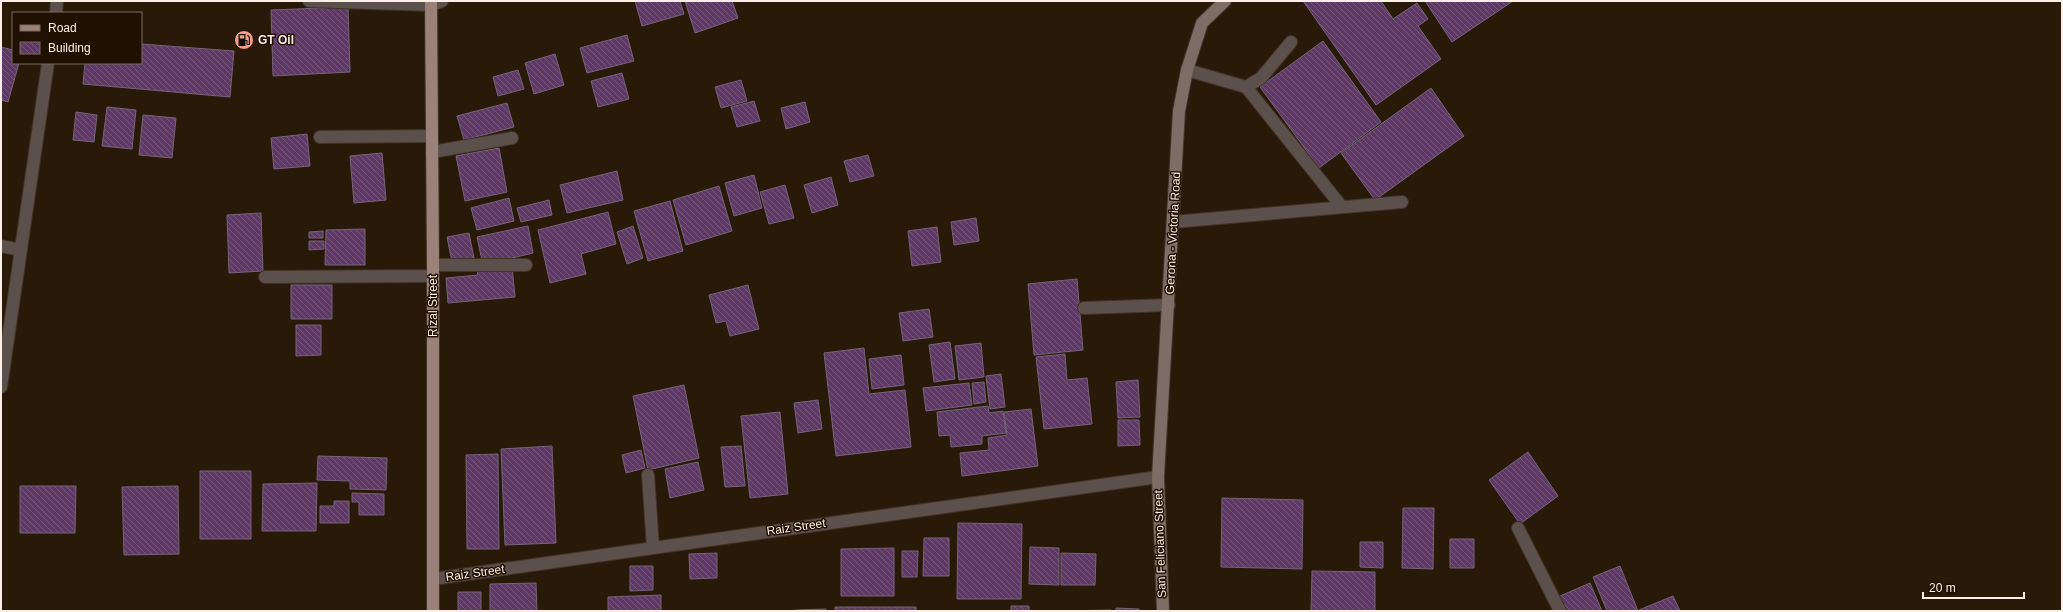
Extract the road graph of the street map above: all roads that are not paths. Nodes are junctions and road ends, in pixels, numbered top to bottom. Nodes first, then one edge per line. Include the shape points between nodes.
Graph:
1 (57, 1) edge
2 (309, 1) edge
3 (1225, 1) edge
4 (434, 2) edge
5 (56, 12) edge
6 (1291, 42) dead end
7 (48, 64) edge
8 (1187, 70) junction
9 (1246, 87) junction
10 (431, 136) junction
11 (320, 137) dead end
12 (512, 138) dead end
13 (432, 152) junction
14 (1402, 202) dead end
15 (1342, 207) junction
16 (1173, 222) junction
17 (1, 246) edge
18 (21, 250) junction
19 (526, 264) dead end
20 (433, 271) junction
21 (265, 277) dead end
22 (1169, 305) junction
23 (1084, 308) dead end
24 (1, 387) edge
25 (648, 475) dead end
26 (1158, 477) junction
27 (1518, 528) dead end
28 (653, 547) junction
29 (433, 579) junction
30 (433, 611) edge
31 (1162, 611) edge
32 (1560, 611) edge

1 - 5 street
2 - 4 street
3 - 8 main road, Gerona - Victoria Road via 1202,23
4 - 10 main road, Rizal Street
6 - 9 street via 1261,78
7 - 18 street
8 - 9 street
8 - 16 main road, Gerona - Victoria Road via 1179,111
9 - 15 street
10 - 11 street
10 - 13 main road, Rizal Street
12 - 13 street
13 - 20 main road, Rizal Street
14 - 15 street
15 - 16 street
16 - 22 main road, Gerona - Victoria Road
17 - 18 street
18 - 24 street
19 - 20 street
20 - 21 street
20 - 29 main road, Rizal Street
22 - 23 street
22 - 26 main road, Gerona - Victoria Road
25 - 28 street
26 - 28 street, Raiz Street
26 - 31 main road, San Feliciano Street
27 - 32 street
28 - 29 street, Raiz Street
29 - 30 main road, Rizal Street

